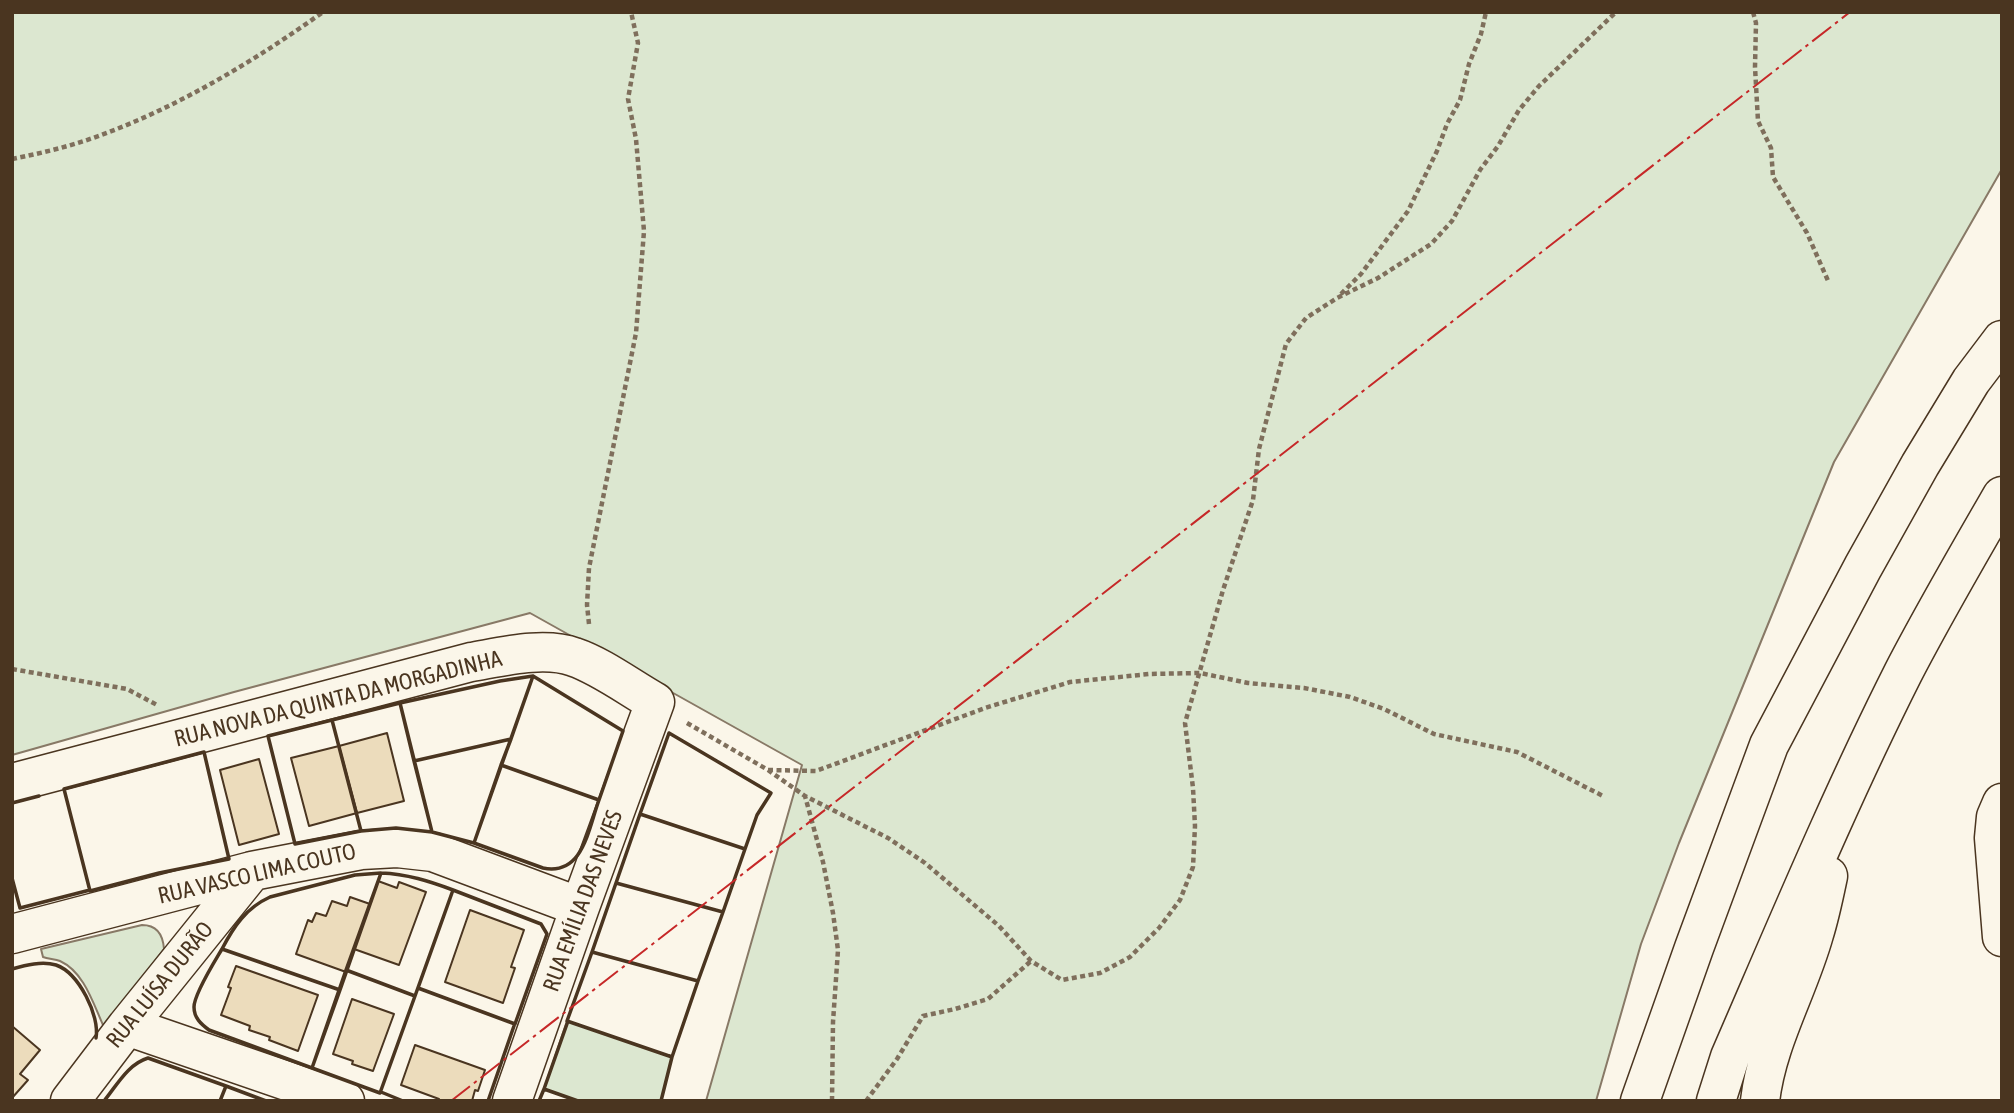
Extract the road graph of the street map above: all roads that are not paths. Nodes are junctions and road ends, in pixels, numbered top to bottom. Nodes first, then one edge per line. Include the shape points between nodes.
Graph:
1 (2002, 325) edge
2 (2002, 340) edge
3 (1971, 381) junction
4 (2002, 496) edge
5 (655, 702) joint
6 (1851, 781) junction
7 (12, 783) edge
8 (2002, 803) edge
9 (253, 871) junction
10 (580, 907) junction
11 (2001, 929) edge
12 (12, 934) edge
13 (2002, 937) edge
14 (127, 1026) junction
15 (70, 1101) edge
16 (345, 1101) edge
17 (512, 1101) edge
18 (1640, 1101) edge
19 (1716, 1101) edge
20 (1760, 1101) edge

1 - 3 main road
2 - 3 main road
3 - 18 main road via 1920,464 1769,745
4 - 6 main road via 1909,662
5 - 7 main road, RUA NOVA DA QUINTA DA MORGADINHA via 573,656 516,654
5 - 10 main road, RUA EMÍLIA DAS NEVES
6 - 19 main road via 1730,1057
6 - 20 main road via 1814,935 1771,1048
8 - 11 main road via 1994,838
9 - 10 main road, RUA VASCO LIMA COUTO via 361,850 416,849
9 - 12 main road, RUA VASCO LIMA COUTO
9 - 14 main road, RUA LUÍSA DURÃO
10 - 17 main road, RUA EMÍLIA DAS NEVES
11 - 13 main road
14 - 15 main road, RUA LUÍSA DURÃO
14 - 16 main road

